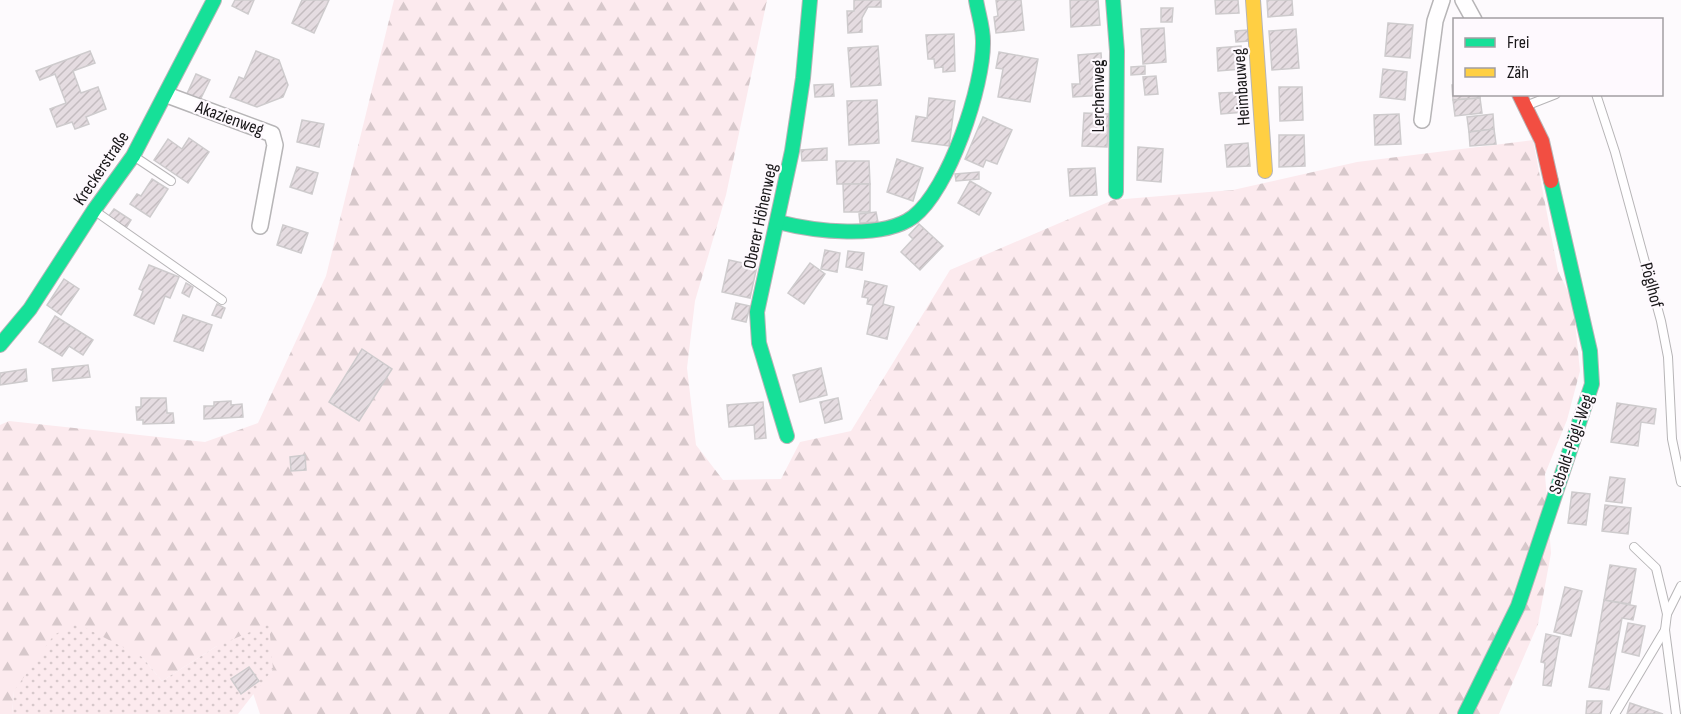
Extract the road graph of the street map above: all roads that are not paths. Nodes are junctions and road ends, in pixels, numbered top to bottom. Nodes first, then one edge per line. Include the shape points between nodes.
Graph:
1 (214, 0) edge
2 (810, 0) edge
3 (976, 0) edge
4 (1113, 0) edge
5 (1253, 0) edge
6 (1442, 0) edge
7 (1463, 0) edge
8 (1473, 18) edge
9 (167, 95) junction
10 (1545, 96) edge
11 (1597, 96) edge
12 (1523, 100) edge
13 (1422, 120) dead end
14 (133, 156) junction
15 (1265, 171) dead end
16 (171, 181) dead end
17 (1116, 192) dead end
18 (93, 210) junction
19 (778, 222) junction
20 (260, 226) dead end
21 (222, 300) dead end
22 (0, 345) edge
23 (787, 436) dead end
24 (1681, 482) edge
25 (1634, 547) dead end
26 (1681, 586) edge
27 (1667, 614) junction
28 (1665, 630) junction
29 (1465, 714) edge
30 (1615, 714) edge
31 (1676, 714) edge

1 - 9 street, Kreckerstraße
2 - 19 street, Oberer Höhenweg via 801,88
3 - 19 street via 983,42 958,148 940,184 912,217 867,230
4 - 17 street, Lerchenweg via 1117,51
5 - 15 street, Heimbauweg
6 - 13 street via 1435,21
7 - 8 street
9 - 14 street, Kreckerstraße
9 - 20 street, Akazienweg via 272,134 275,145
10 - 12 lane
11 - 24 lane, Pöglhof via 1616,152 1661,321 1668,357 1671,439
12 - 29 street, Sebald-Pögl-Weg via 1542,141 1590,351 1592,384 1518,606
14 - 16 lane
14 - 18 street, Kreckerstraße
18 - 21 lane
18 - 22 street, Kreckerstraße via 30,309
19 - 23 street, Oberer Höhenweg via 757,312 759,343
25 - 27 lane via 1656,568
26 - 27 lane
27 - 28 lane
28 - 30 lane
28 - 31 lane

